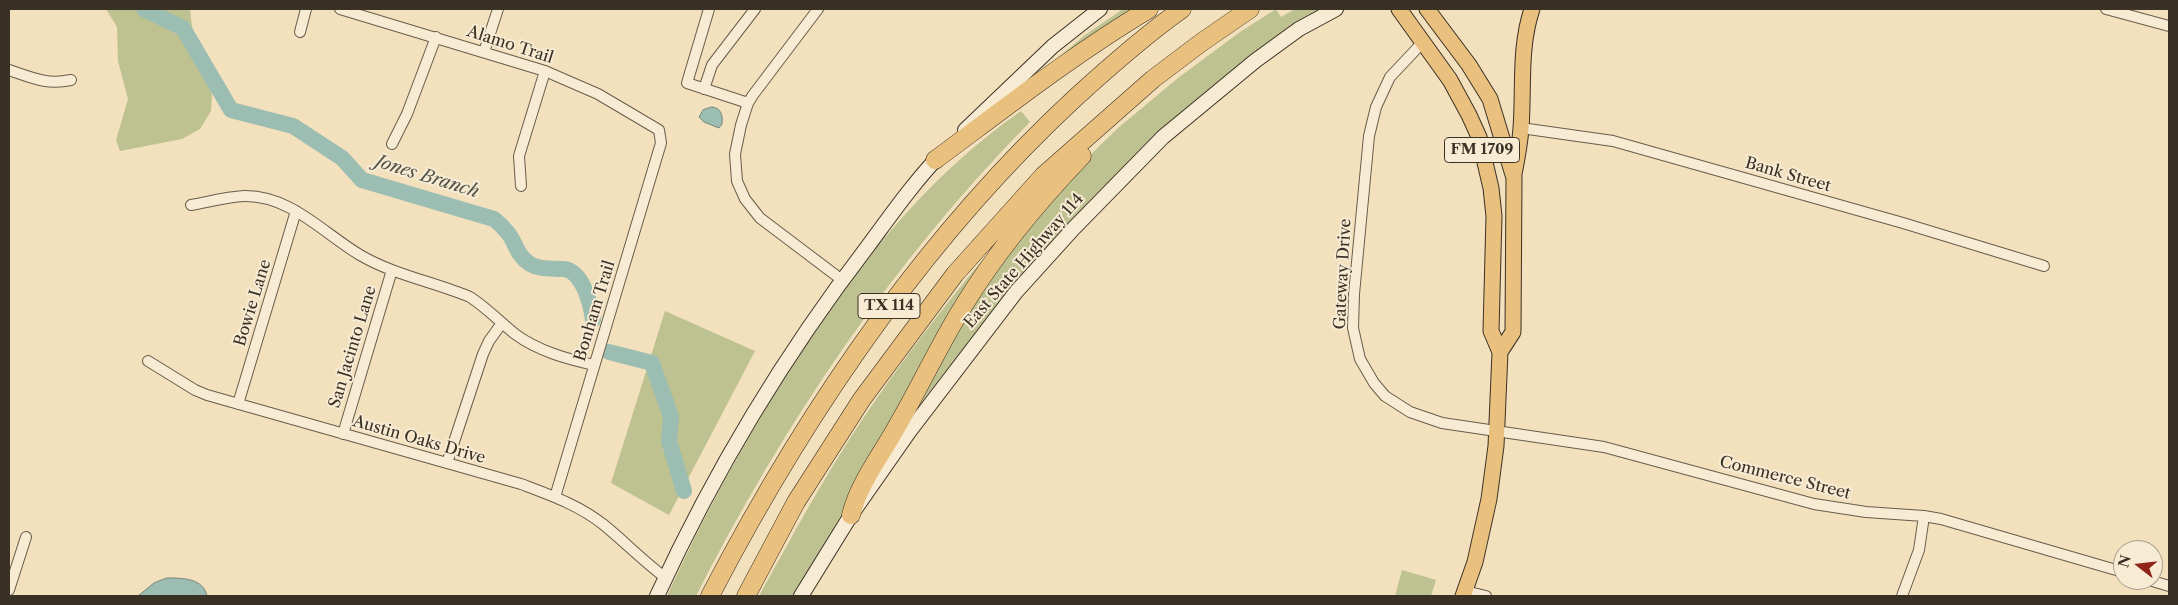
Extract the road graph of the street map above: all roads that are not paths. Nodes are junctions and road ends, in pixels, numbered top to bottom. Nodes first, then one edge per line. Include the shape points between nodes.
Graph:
1 (306, 9) edge
2 (340, 9) edge
3 (498, 9) edge
4 (709, 9) edge
5 (755, 9) edge
6 (818, 9) edge
7 (1100, 9) edge
8 (1149, 9) edge
9 (1182, 9) edge
10 (1250, 9) edge
11 (1336, 9) edge
12 (1399, 9) edge
13 (1427, 9) edge
14 (1532, 9) edge
15 (2106, 9) edge
16 (2169, 26) edge
17 (300, 32) dead end
18 (436, 37) junction
19 (1202, 42) junction
20 (1422, 42) junction
21 (484, 52) junction
22 (9, 70) edge
23 (545, 71) junction
24 (71, 80) dead end
25 (704, 89) junction
26 (1490, 99) junction
27 (748, 104) junction
28 (1521, 128) junction
29 (660, 134) joint
30 (392, 144) dead end
31 (935, 160) junction
32 (1514, 178) junction
33 (521, 186) dead end
34 (191, 206) dead end
35 (296, 211) junction
36 (2044, 266) dead end
37 (392, 270) junction
38 (842, 280) junction
39 (502, 323) junction
40 (1500, 352) junction
41 (148, 361) dead end
42 (594, 365) junction
43 (238, 404) junction
44 (1497, 430) junction
45 (343, 434) junction
46 (448, 463) junction
47 (555, 497) junction
48 (850, 515) junction
49 (1924, 516) junction
50 (26, 537) dead end
51 (2113, 569) edge
52 (666, 578) junction
53 (9, 590) edge
54 (1464, 594) edge
55 (657, 596) edge
56 (710, 596) edge
57 (746, 596) edge
58 (801, 596) edge
59 (1486, 596) edge
60 (1902, 596) edge

1 - 17 street
2 - 18 street, Alamo Trail
3 - 21 street
4 - 25 street via 687,83
5 - 25 street via 712,65
6 - 27 street
7 - 31 main road via 1053,46
8 - 31 highway via 1048,76
9 - 56 highway, TX 114 via 1121,57 1052,120 966,210 910,278 818,408
10 - 19 highway, TX 114
11 - 48 main road, East State Highway 114 via 1299,29 1255,61 1163,137 1100,200 1016,292
12 - 20 main road, FM 1709
13 - 26 main road, FM 1709
14 - 28 main road via 1526,27 1521,76
15 - 16 street
18 - 21 street, Alamo Trail
18 - 30 street
19 - 48 highway via 1191,59 1104,134 1048,192 1004,248 942,342 856,495
19 - 57 highway, TX 114 via 1153,79 1043,176 955,274 862,399 796,502
20 - 40 main road, FM 1709 via 1450,80 1469,115 1485,159 1494,216 1491,331
20 - 44 street, Gateway Drive via 1390,77 1371,120 1354,294 1355,344 1374,383 1396,405 1442,423
21 - 23 street, Alamo Trail
22 - 24 street via 45,82
23 - 29 street, Alamo Trail via 598,94 646,121
23 - 33 street via 520,156
25 - 27 street
26 - 28 main road via 1500,114
26 - 32 main road, FM 1709
27 - 38 street via 734,154 739,190 760,218
28 - 32 main road
28 - 36 street, Bank Street via 1613,141 1898,221
29 - 42 street, Bonham Trail via 661,143
31 - 38 main road
32 - 40 main road, FM 1709 via 1513,332
34 - 35 street via 246,196 280,202
35 - 37 street via 361,255
35 - 43 street, Bowie Lane
37 - 39 street via 470,297
37 - 45 street, San Jacinto Lane
38 - 52 main road via 772,383 687,530
39 - 42 street via 534,346
39 - 46 street via 483,354
40 - 44 main road, FM 1709
41 - 43 street, Austin Oaks Drive via 195,390
42 - 47 street, Bonham Trail
43 - 45 street, Austin Oaks Drive
44 - 49 street, Commerce Street via 1604,447 1814,504
44 - 54 main road, FM 1709 via 1489,499
45 - 46 street, Austin Oaks Drive
46 - 47 street, Austin Oaks Drive
47 - 52 street, Austin Oaks Drive via 603,524
48 - 58 main road, East State Highway 114
49 - 51 street, Commerce Street
49 - 60 street via 1919,550
50 - 53 street
52 - 55 main road
54 - 59 street

